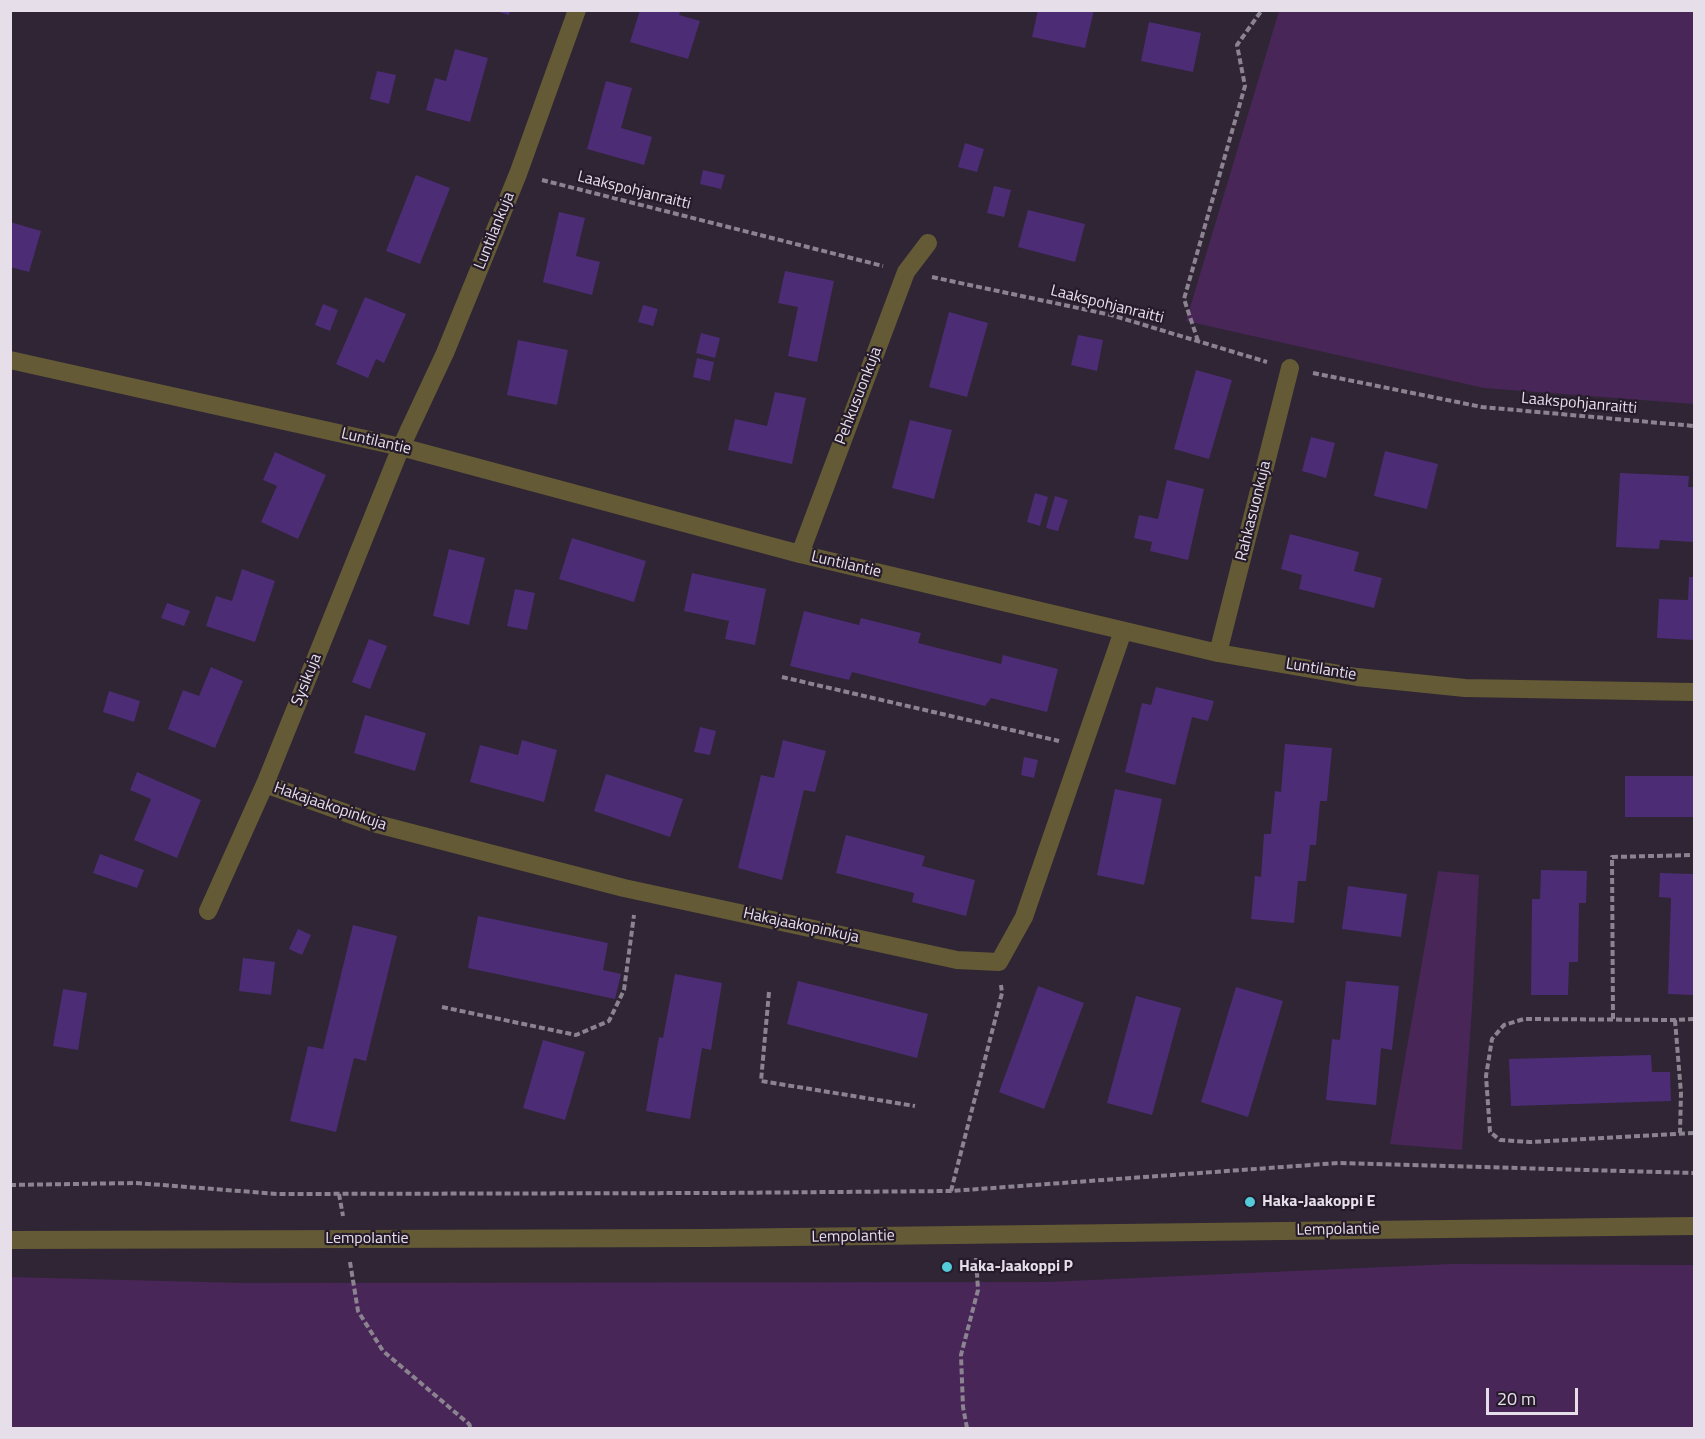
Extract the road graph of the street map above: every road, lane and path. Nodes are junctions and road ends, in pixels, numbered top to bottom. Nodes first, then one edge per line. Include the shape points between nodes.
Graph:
1 (577, 10) edge
2 (1262, 10) edge
3 (518, 174) junction
4 (928, 243) dead end
5 (906, 272) junction
6 (1198, 341) junction
7 (10, 360) edge
8 (1290, 368) junction
9 (1695, 426) edge
10 (401, 447) junction
11 (800, 554) junction
12 (1123, 631) junction
13 (1218, 653) junction
14 (782, 677) dead end
15 (1695, 692) edge
16 (1083, 747) junction
17 (265, 784) junction
18 (1695, 855) edge
19 (637, 891) junction
20 (208, 911) dead end
21 (999, 962) junction
22 (769, 992) dead end
23 (441, 1007) dead end
24 (1613, 1018) junction
25 (1695, 1019) edge
26 (1676, 1020) junction
27 (915, 1106) dead end
28 (1680, 1133) junction
29 (1695, 1133) edge
30 (1695, 1173) edge
31 (10, 1185) edge
32 (951, 1191) junction
33 (339, 1194) junction
34 (1695, 1226) edge
35 (975, 1236) junction
36 (346, 1239) junction
37 (10, 1240) edge
38 (471, 1428) edge
39 (967, 1428) edge

1 - 3 street, Luntilankuja
2 - 6 path via 1236,45 1245,86 1184,299
3 - 5 path, Laakspohjanraitti
3 - 10 street, Luntilankuja via 445,353
4 - 5 street, Pehkusuonkuja
5 - 6 path, Laakspohjanraitti via 1110,315
5 - 11 street, Pehkusuonkuja
6 - 8 path, Laakspohjanraitti
7 - 10 street, Luntilantie
8 - 9 path, Laakspohjanraitti via 1482,407
8 - 13 street, Rahkasuonkuja
10 - 11 street, Luntilantie
10 - 17 street, Sysikuja
11 - 12 street, Luntilantie
12 - 13 street, Luntilantie
12 - 16 street
13 - 15 street, Luntilantie via 1357,677 1465,688
14 - 16 path
16 - 21 street via 1024,917
17 - 19 street, Hakajaakopinkuja via 377,824
17 - 20 street, Sysikuja
18 - 24 path via 1612,857
19 - 21 street, Hakajaakopinkuja via 957,960
19 - 23 path via 624,990 609,1021 576,1035
21 - 32 path via 1002,993
22 - 27 path via 761,1081
24 - 26 path
24 - 28 path via 1524,1019 1504,1025 1492,1039 1486,1076 1490,1132 1500,1140 1530,1142
25 - 26 path
26 - 28 path
28 - 29 path
30 - 32 path via 1338,1163
31 - 33 path via 136,1183 278,1194
32 - 33 path
33 - 36 path
34 - 35 street, Lempolantie
35 - 36 street, Lempolantie
35 - 39 path via 978,1290 961,1355
36 - 37 street, Lempolantie
36 - 38 path via 358,1311 382,1351

